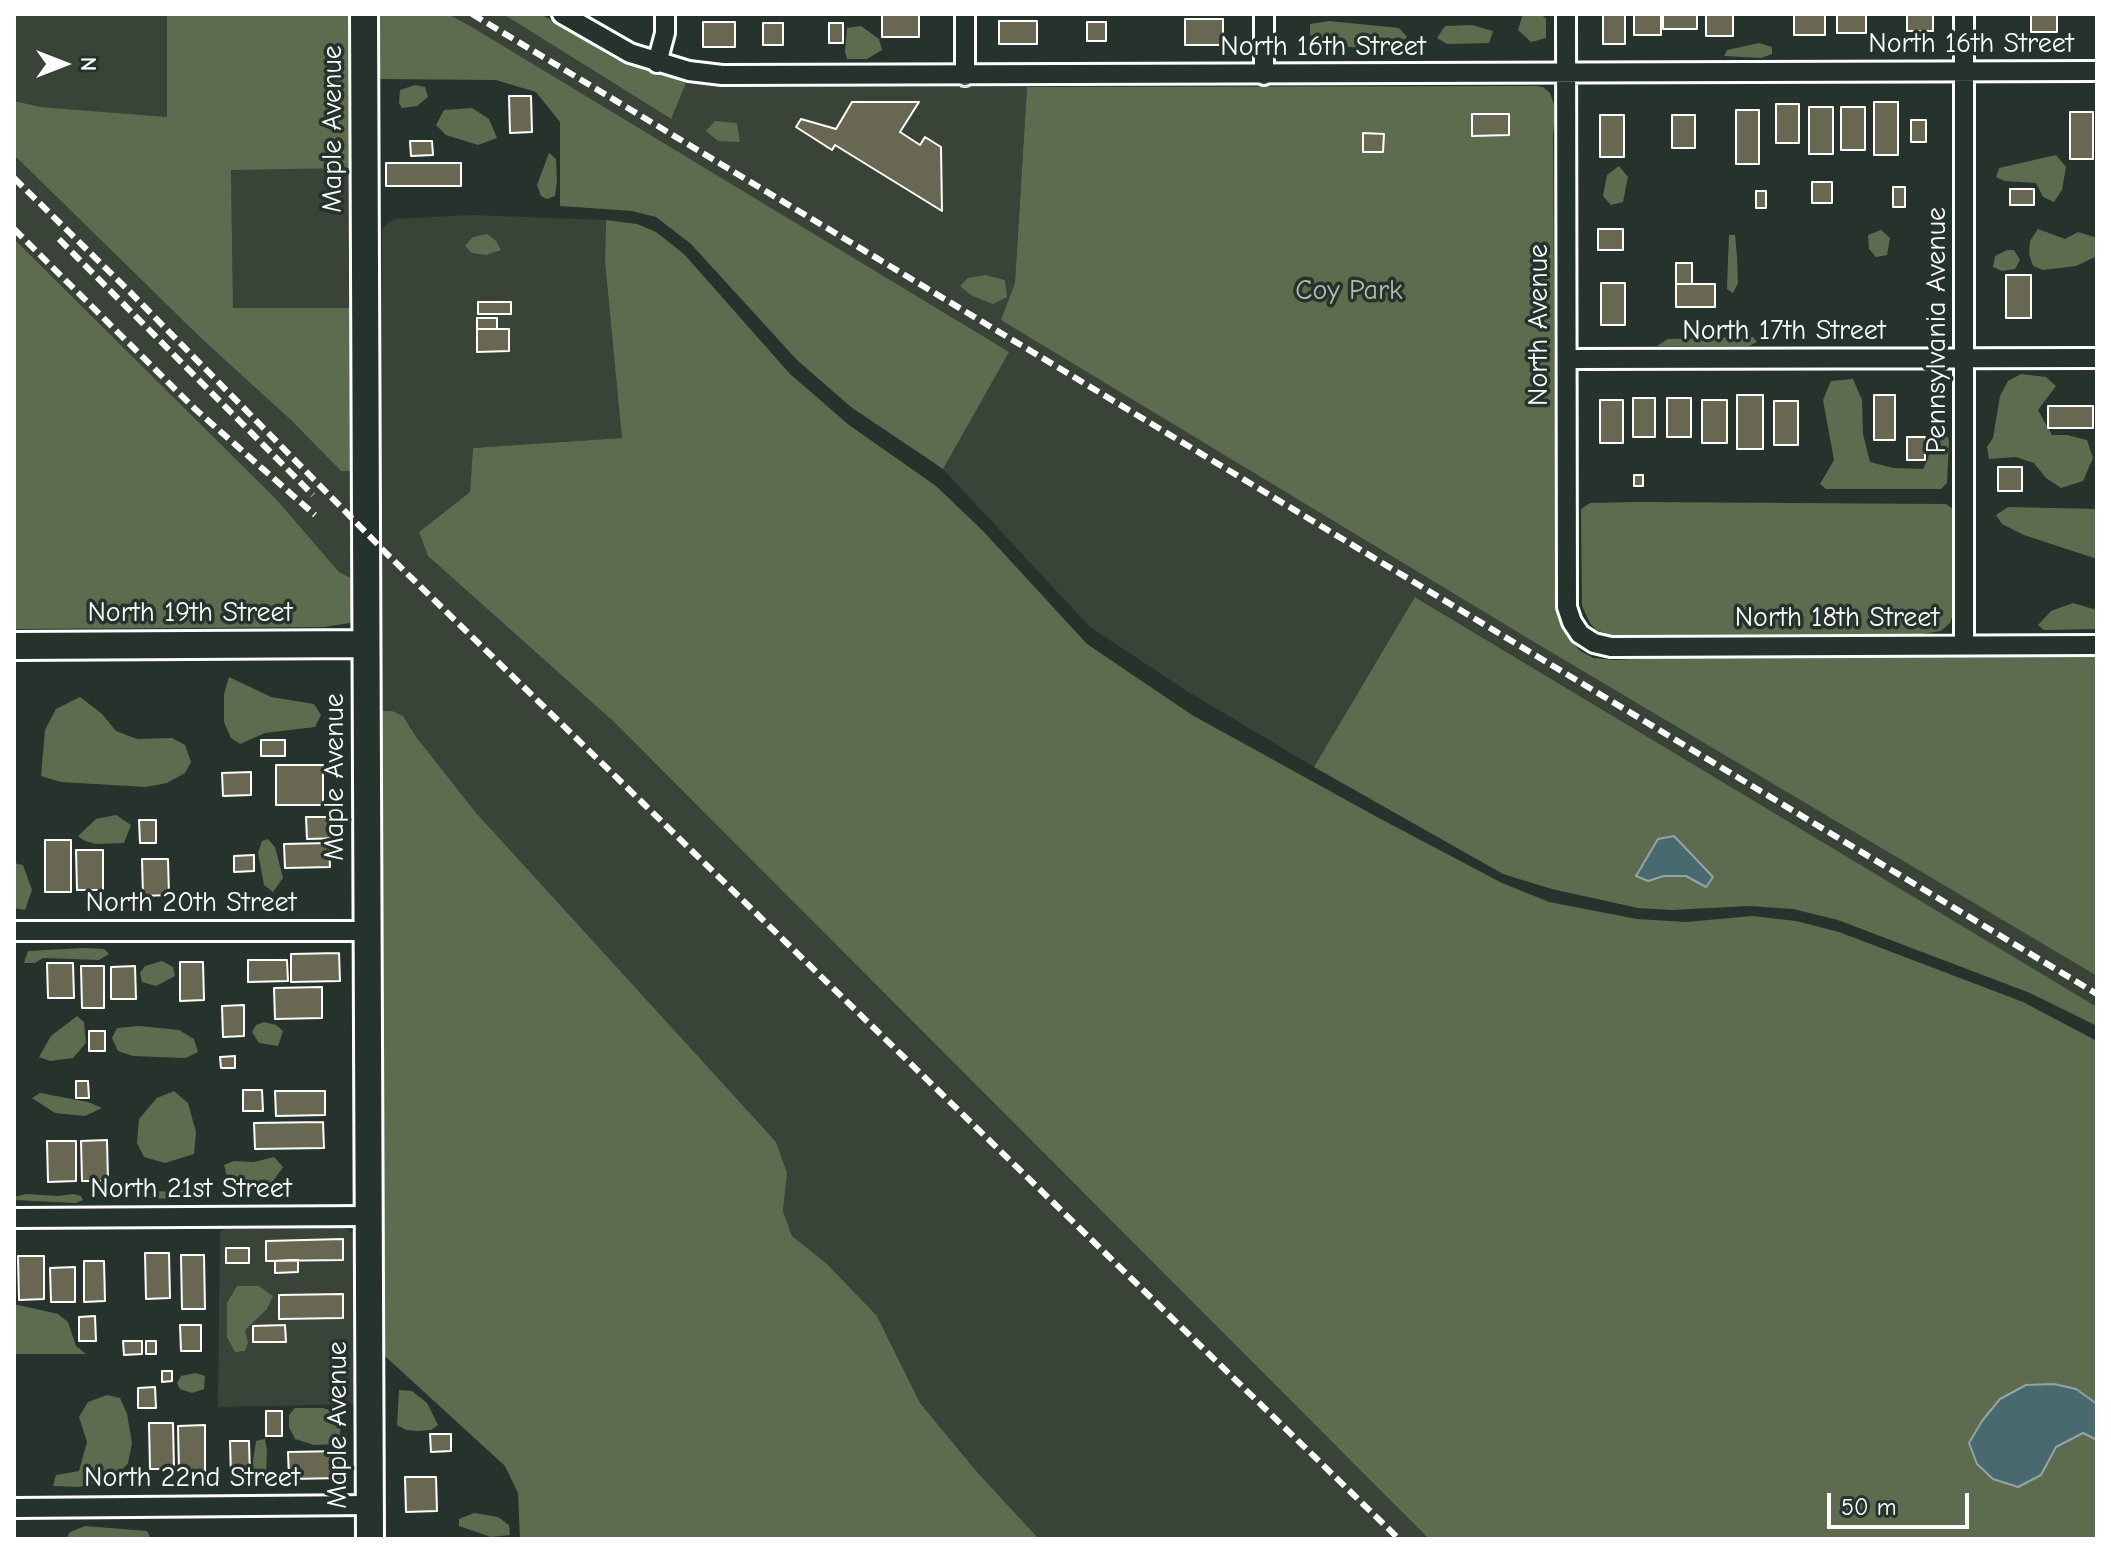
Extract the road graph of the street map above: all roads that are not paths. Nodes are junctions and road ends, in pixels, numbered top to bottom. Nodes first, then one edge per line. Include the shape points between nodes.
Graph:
1 (364, 14) edge
2 (562, 14) edge
3 (665, 14) edge
4 (965, 14) edge
5 (1264, 14) edge
6 (1566, 14) edge
7 (1964, 14) edge
8 (657, 63) junction
9 (2097, 71) edge
10 (1965, 72) junction
11 (1566, 74) junction
12 (1264, 75) junction
13 (965, 76) junction
14 (2097, 358) edge
15 (1567, 359) junction
16 (1965, 359) junction
17 (1580, 634) joint
18 (366, 644) junction
19 (1964, 645) junction
20 (2097, 645) edge
21 (14, 646) edge
22 (14, 931) edge
23 (368, 931) junction
24 (369, 1216) junction
25 (14, 1218) edge
26 (370, 1505) junction
27 (14, 1508) edge
28 (370, 1539) edge

1 - 18 main road, Maple Avenue
2 - 8 street, North 16th Street
3 - 8 street
4 - 13 street
5 - 12 street
6 - 11 street, North Avenue
7 - 10 street, Pennsylvania Avenue
8 - 13 street, North 16th Street via 722,75
9 - 10 street, North 16th Street
10 - 11 street, North 16th Street
10 - 16 street, Pennsylvania Avenue
11 - 12 street, North 16th Street
11 - 15 street, North Avenue
12 - 13 street, North 16th Street
14 - 16 street, North 17th Street
15 - 16 street, North 17th Street
15 - 17 street, North Avenue via 1567,607
16 - 19 street, Pennsylvania Avenue
17 - 19 street, North 18th Street via 1611,647
18 - 21 main road, North 19th Street
18 - 23 main road, Maple Avenue
19 - 20 street, North 18th Street
22 - 23 street, North 20th Street
23 - 24 main road, Maple Avenue
24 - 25 street, North 21st Street
24 - 26 main road, Maple Avenue
26 - 27 street, North 22nd Street
26 - 28 main road, Maple Avenue

